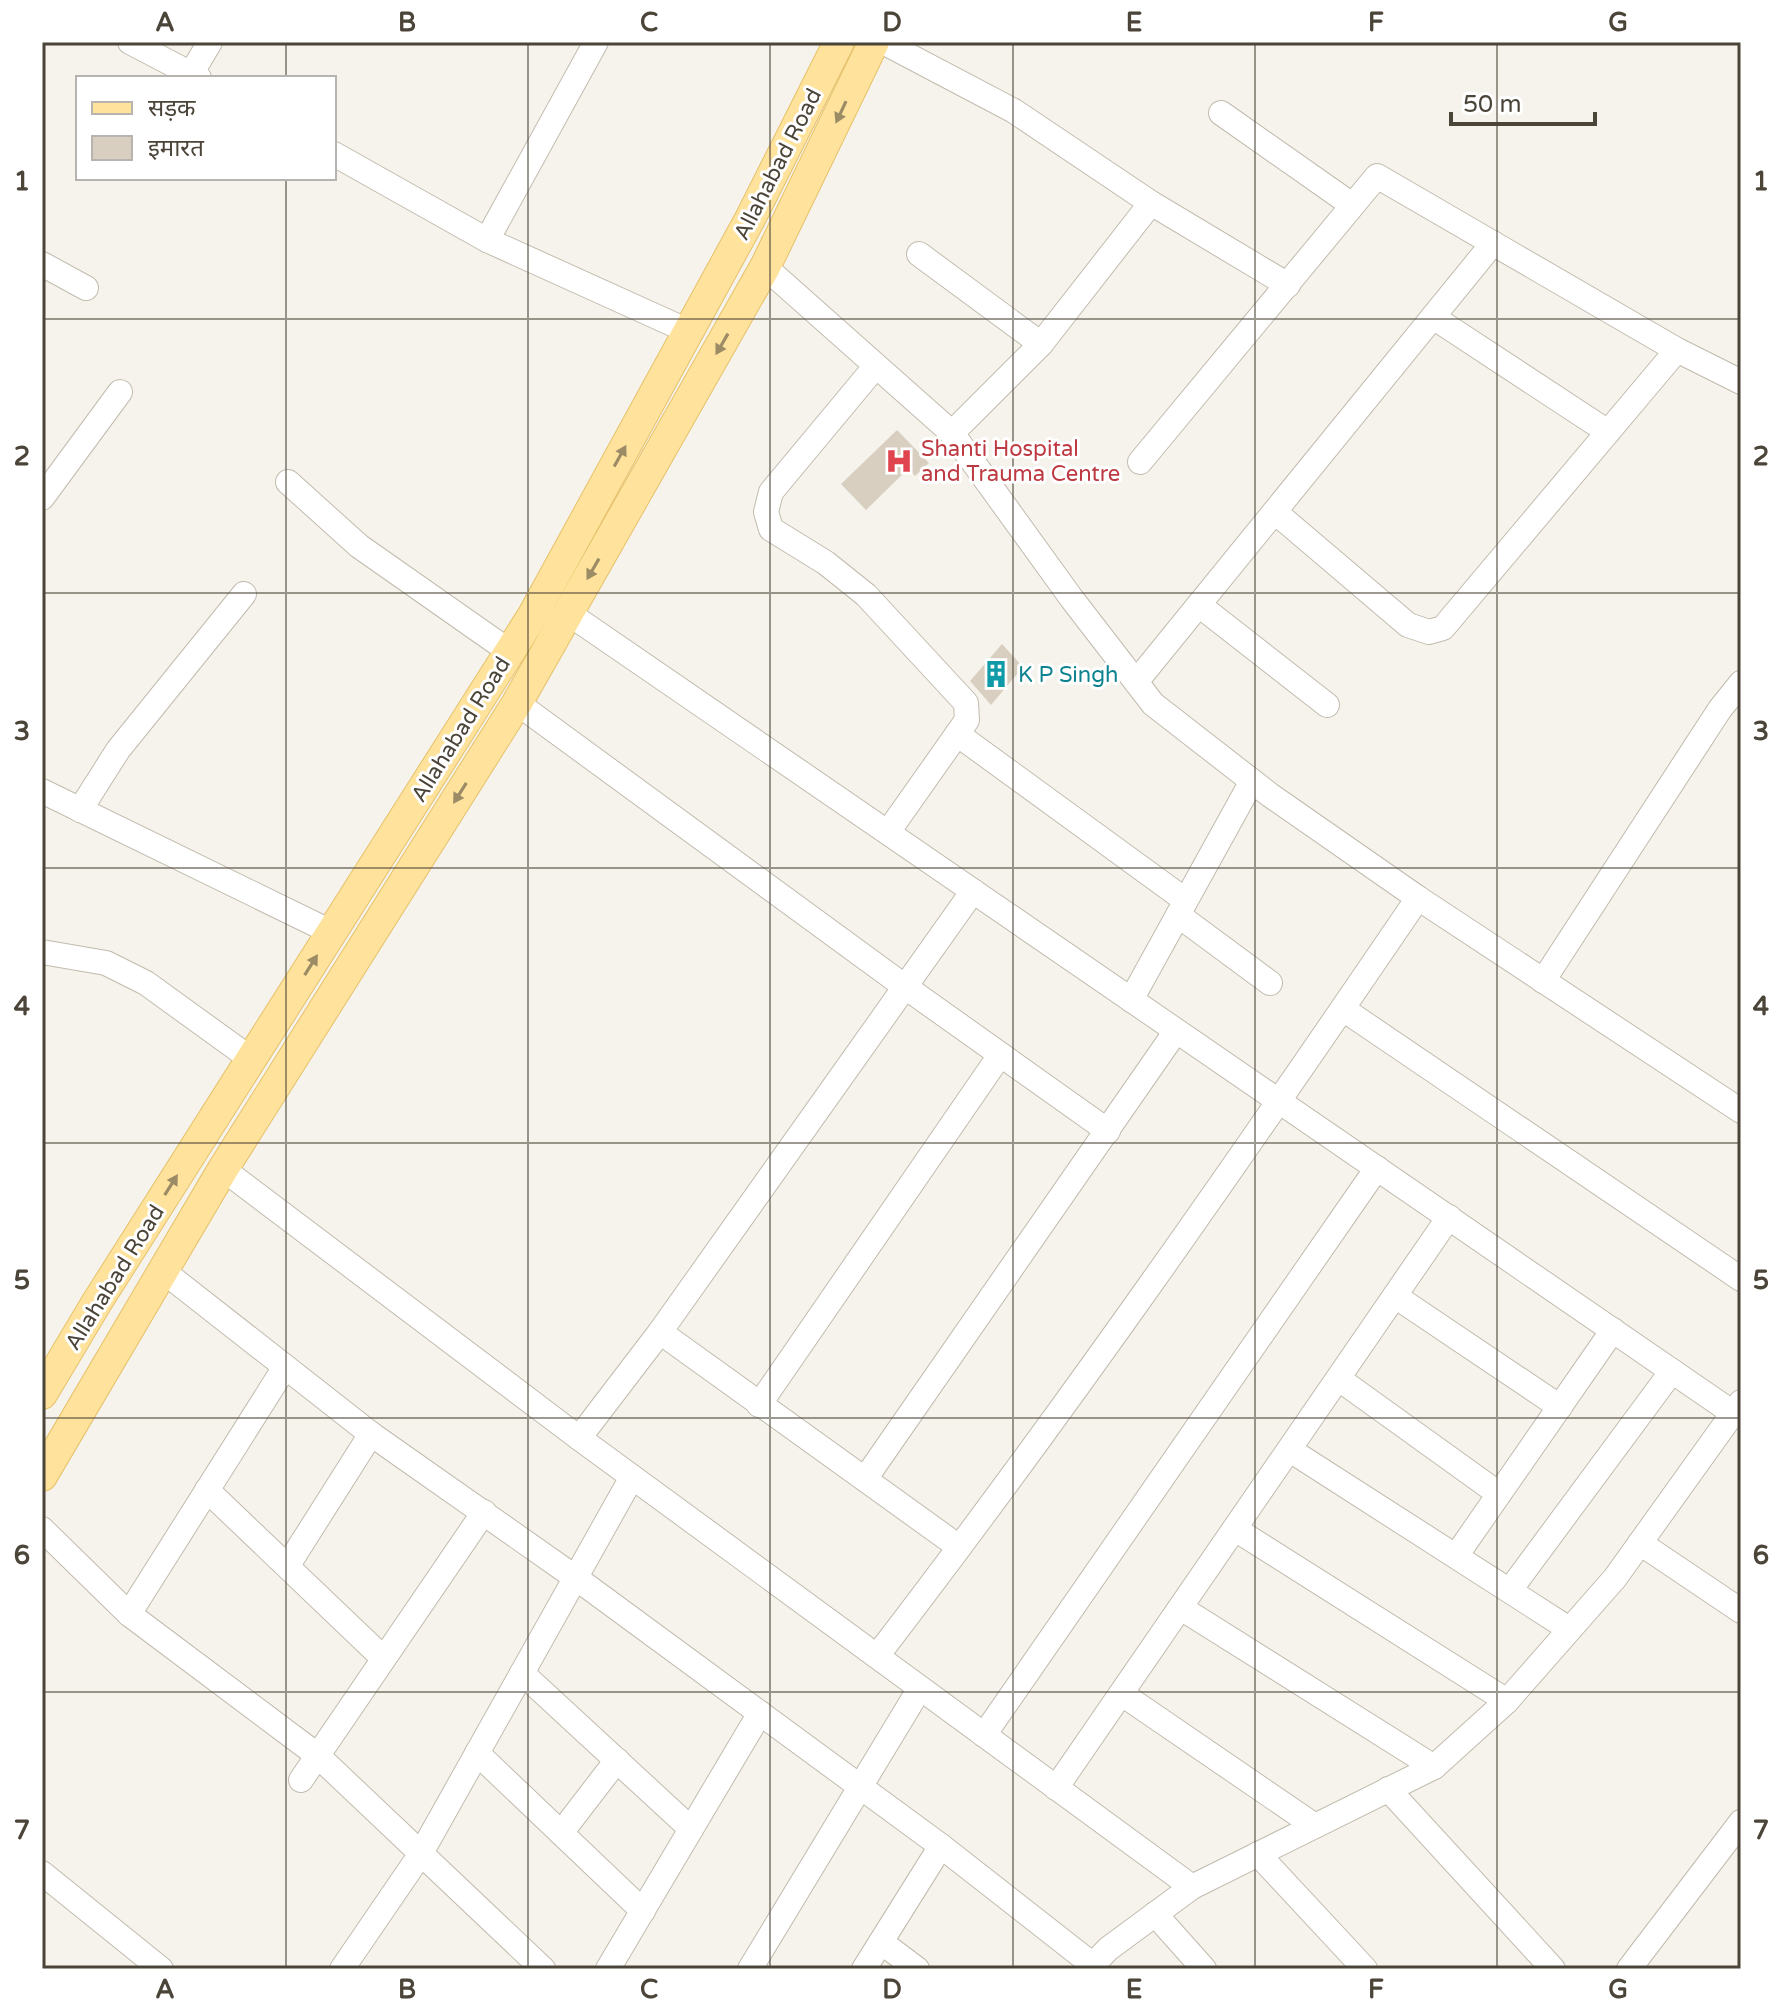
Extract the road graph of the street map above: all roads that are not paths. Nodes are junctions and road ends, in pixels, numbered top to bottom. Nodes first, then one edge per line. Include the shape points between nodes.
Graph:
1 (130, 42) edge
2 (210, 42) edge
3 (596, 42) edge
4 (839, 42) edge
5 (874, 42) edge
6 (883, 42) edge
7 (195, 76) edge
8 (1221, 113) dead end
9 (336, 155) edge
10 (1151, 203) junction
11 (1352, 205) junction
12 (487, 240) junction
13 (1493, 243) junction
14 (919, 254) dead end
15 (42, 264) edge
16 (765, 267) junction
17 (1288, 285) junction
18 (86, 288) dead end
19 (1433, 317) junction
20 (688, 331) junction
21 (1041, 344) junction
22 (1677, 350) junction
23 (875, 367) junction
24 (1741, 382) edge
25 (120, 392) dead end
26 (1608, 432) junction
27 (952, 433) junction
28 (1140, 462) dead end
29 (288, 482) dead end
30 (42, 498) edge
31 (1275, 512) junction
32 (244, 594) dead end
33 (1199, 605) junction
34 (568, 613) junction
35 (510, 652) junction
36 (1136, 682) junction
37 (1741, 683) edge
38 (517, 703) junction
39 (1327, 705) dead end
40 (957, 734) junction
41 (1252, 781) junction
42 (42, 791) edge
43 (80, 810) junction
44 (888, 832) junction
45 (973, 891) junction
46 (1418, 898) junction
47 (1182, 907) junction
48 (331, 932) junction
49 (42, 952) edge
50 (1543, 981) junction
51 (1270, 983) dead end
52 (904, 986) junction
53 (1131, 1000) junction
54 (1343, 1009) junction
55 (1176, 1031) junction
56 (1000, 1055) junction
57 (251, 1059) junction
58 (1280, 1101) junction
59 (1741, 1111) edge
60 (1108, 1131) junction
61 (1377, 1168) junction
62 (223, 1169) junction
63 (1449, 1217) junction
64 (163, 1271) junction
65 (1741, 1279) edge
66 (1395, 1296) junction
67 (1613, 1330) junction
68 (660, 1332) junction
69 (285, 1367) junction
70 (1672, 1371) junction
71 (1339, 1379) junction
72 (42, 1394) edge
73 (759, 1405) junction
74 (1560, 1407) junction
75 (1737, 1407) edge
76 (371, 1434) junction
77 (579, 1438) junction
78 (1290, 1450) junction
79 (42, 1476) edge
80 (632, 1477) junction
81 (865, 1479) junction
82 (207, 1490) junction
83 (1499, 1494) junction
84 (484, 1512) junction
85 (42, 1529) edge
86 (1235, 1529) junction
87 (1640, 1543) junction
88 (959, 1547) junction
89 (1456, 1556) junction
90 (288, 1565) junction
91 (576, 1578) junction
92 (1510, 1590) junction
93 (1181, 1608) junction
94 (1741, 1611) edge
95 (129, 1614) junction
96 (1569, 1629) junction
97 (877, 1656) junction
98 (383, 1658) junction
99 (522, 1673) junction
100 (920, 1688) junction
101 (1122, 1694) junction
102 (1507, 1701) junction
103 (760, 1713) junction
104 (984, 1735) junction
105 (477, 1753) junction
106 (317, 1755) junction
107 (617, 1760) junction
108 (1434, 1767) junction
109 (301, 1780) dead end
110 (860, 1786) junction
111 (1056, 1788) junction
112 (1388, 1789) junction
113 (1741, 1822) edge
114 (1315, 1826) junction
115 (691, 1829) junction
116 (561, 1833) junction
117 (941, 1846) junction
118 (1258, 1854) junction
119 (420, 1855) junction
120 (42, 1873) edge
121 (1192, 1887) junction
122 (643, 1911) junction
123 (1155, 1914) junction
124 (881, 1942) junction
125 (349, 1966) edge
126 (1091, 1967) edge
127 (161, 1969) edge
128 (543, 1969) edge
129 (608, 1969) edge
130 (750, 1969) edge
131 (864, 1969) edge
132 (917, 1969) edge
133 (1204, 1969) edge
134 (1365, 1969) edge
135 (1553, 1969) edge
136 (1629, 1969) edge

1 - 7 street
2 - 7 street
3 - 12 street
4 - 20 main road, Allahabad Road
5 -> 16 main road
6 - 10 street via 1014,111
8 - 11 street
9 - 12 street
10 - 17 street
10 - 21 street
11 - 13 street via 1377,176
11 - 17 street
12 - 20 street
13 - 19 street
13 - 22 street
14 - 21 street
15 - 18 street
16 - 23 street
16 -> 34 main road
17 - 28 street
19 - 26 street
19 - 31 street
35 -> 20 main road, Allahabad Road
21 - 27 street
22 - 24 street
22 - 26 street
23 - 27 street
23 - 40 street via 771,492 767,521 771,529 866,595 960,696 968,713
25 - 30 street
26 - 31 street via 1443,628 1429,632 1408,625
27 - 36 street
29 - 35 street via 359,546
31 - 33 street
32 - 43 street via 118,750
33 - 36 street
33 - 39 street
34 - 38 main road
34 - 44 street
35 - 48 main road, Allahabad Road
36 - 41 street via 1153,704
37 - 50 street
38 - 52 street
38 -> 62 main road
40 - 44 street
40 - 47 street
41 - 46 street
41 - 47 street
42 - 43 street
43 - 48 street
44 - 45 street
45 - 52 street
45 - 53 street
46 - 50 street
46 - 54 street
47 - 51 street
47 - 53 street
57 -> 48 main road, Allahabad Road
49 - 57 street via 106,963 146,983
50 - 59 street
52 - 56 street
52 - 68 street
53 - 55 street
54 - 58 street
54 - 65 street
55 - 58 street
55 - 60 street
56 - 60 street
56 - 73 street
72 -> 57 main road, Allahabad Road
58 - 61 street
58 - 88 street
60 - 81 street
61 - 63 street
61 - 104 street
62 - 64 main road
62 - 77 street
63 - 66 street
63 - 67 street
64 - 69 street
64 - 79 main road
66 - 71 street
66 - 74 street
67 - 70 street
67 - 74 street
68 - 73 street
68 - 77 street
69 - 76 street
69 - 82 street
70 - 75 street
70 - 92 street
71 - 78 street
71 - 83 street
73 - 81 street
74 - 83 street
75 - 87 street
76 - 84 street
76 - 90 street
77 - 80 street
78 - 86 street
78 - 89 street
80 - 91 street
80 - 97 street
81 - 88 street
82 - 90 street
82 - 95 street
83 - 89 street
84 - 91 street
84 - 98 street
85 - 95 street
86 - 93 street
86 - 102 street
87 - 94 street
87 - 96 street
88 - 97 street
89 - 92 street
90 - 98 street
91 - 99 street
91 - 103 street
92 - 96 street
93 - 101 street
93 - 108 street
95 - 106 street
96 - 102 street
97 - 100 street
98 - 106 street
99 - 105 street
99 - 107 street
100 - 104 street
100 - 110 street
101 - 111 street
101 - 114 street
102 - 108 street
103 - 110 street
103 - 115 street
104 - 111 street
105 - 116 street
105 - 119 street
106 - 109 street
106 - 119 street
107 - 115 street
107 - 116 street
108 - 112 street
110 - 117 street
110 - 130 street
111 - 121 street
112 - 114 street
112 - 135 street
113 - 136 street
114 - 118 street
115 - 122 street
116 - 122 street
117 - 124 street
117 - 126 street
118 - 121 street
118 - 134 street
119 - 125 street
119 - 128 street
120 - 127 street
121 - 123 street
122 - 129 street
123 - 126 street
123 - 133 street
124 - 131 street
124 - 132 street

